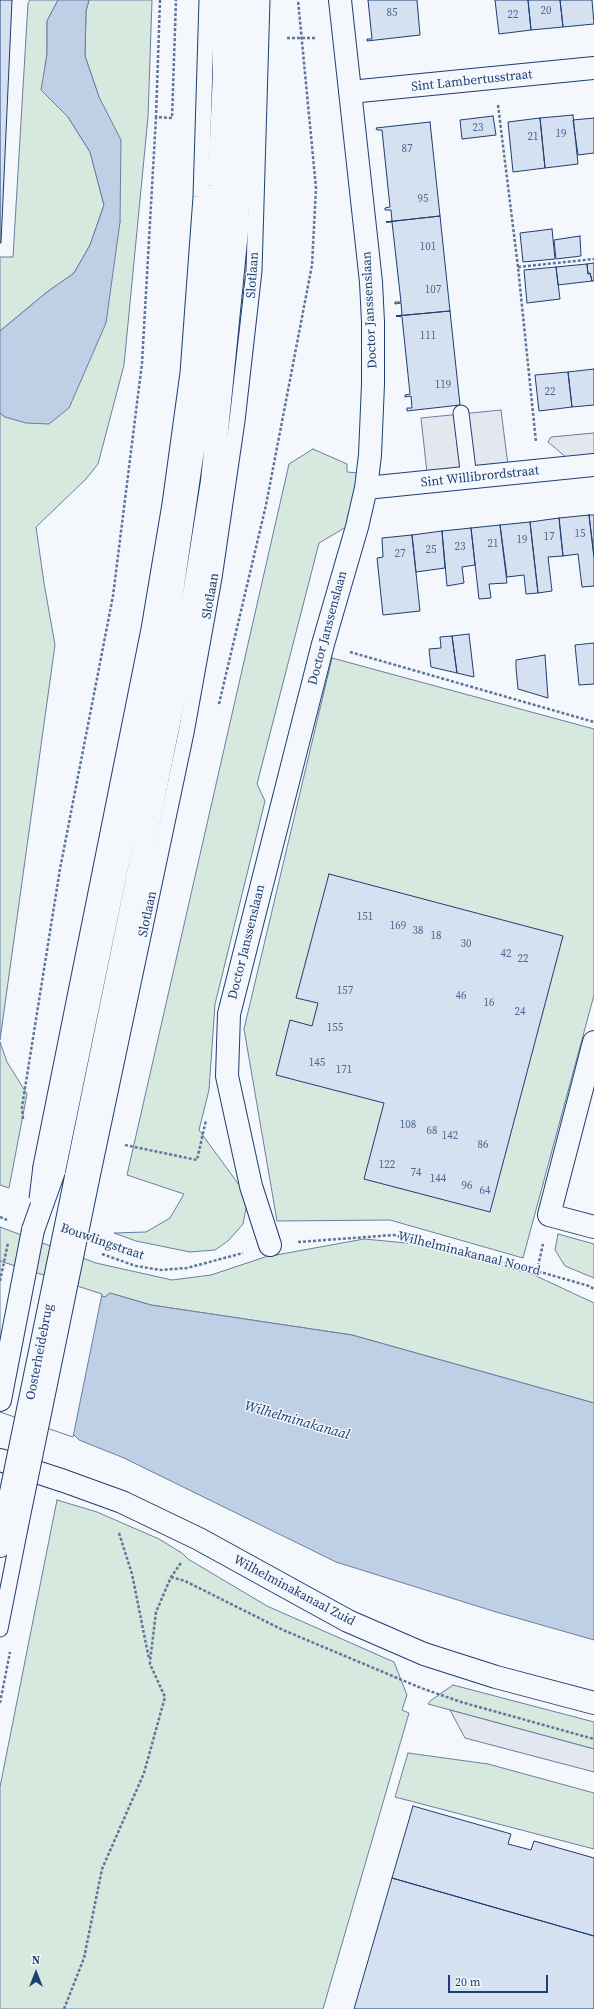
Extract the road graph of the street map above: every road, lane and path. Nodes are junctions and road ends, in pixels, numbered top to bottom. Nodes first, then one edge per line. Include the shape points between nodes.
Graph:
1 (160, 0) edge
2 (176, 0) edge
3 (207, 0) edge
4 (224, 0) edge
5 (244, 0) edge
6 (262, 0) edge
7 (340, 0) edge
8 (344, 36) junction
9 (280, 38) dead end
10 (594, 68) edge
11 (495, 78) junction
12 (350, 92) junction
13 (156, 117) junction
14 (594, 259) edge
15 (518, 267) junction
16 (461, 413) dead end
17 (594, 465) edge
18 (539, 470) junction
19 (469, 478) junction
20 (366, 488) junction
21 (323, 644) junction
22 (594, 722) edge
23 (594, 1042) edge
24 (590, 1077) edge
25 (23, 1122) dead end
26 (118, 1144) dead end
27 (197, 1160) dead end
28 (47, 1168) junction
29 (83, 1180) junction
30 (0, 1217) edge
31 (24, 1226) junction
32 (594, 1227) edge
33 (270, 1245) junction
34 (100, 1253) dead end
35 (594, 1289) edge
36 (0, 1400) edge
37 (0, 1460) edge
38 (118, 1529) dead end
39 (8, 1533) edge
40 (199, 1539) junction
41 (0, 1628) edge
42 (150, 1661) junction
43 (594, 1703) edge
44 (64, 2009) edge

1 - 13 path
2 - 13 path via 172,118
3 - 28 lane via 200,212 188,373 149,629
4 - 28 street via 219,186 203,376 168,620
5 - 29 street, Slotlaan via 245,38 236,239 212,480 188,628
6 - 29 lane, Slotlaan via 254,271 236,429 214,578 186,733
7 - 8 street, Doctor Janssenslaan
8 - 9 path
8 - 12 street, Doctor Janssenslaan
10 - 11 street, Sint Lambertusstraat
11 - 12 street, Sint Lambertusstraat
11 - 15 path
12 - 20 street, Doctor Janssenslaan via 373,322 373,384
13 - 25 path via 142,363 113,596 60,869 22,1107
14 - 15 path
15 - 18 path
16 - 19 lane
17 - 18 street, Sint Willibrordstraat
18 - 19 street, Sint Willibrordstraat
19 - 20 street, Sint Willibrordstraat
20 - 21 street, Doctor Janssenslaan
21 - 22 path
21 - 33 street, Doctor Janssenslaan via 229,1014 227,1076 252,1186
23 - 24 street
24 - 32 street via 549,1215
26 - 27 path
28 - 31 street, bridge
29 - 39 street, Oosterheidebrug, bridge
30 - 31 path
31 - 36 street
33 - 34 path, Bouwlingstraat via 187,1268 161,1270 136,1266
33 - 35 path, Wilhelminakanaal Noord via 394,1235 550,1274
37 - 40 street, Wilhelminakanaal Zuid via 122,1502
38 - 42 path via 132,1574
39 - 41 lane
40 - 42 path via 171,1577 156,1612
40 - 43 street, Wilhelminakanaal Zuid via 348,1621 424,1654 496,1677
42 - 44 path via 165,1697 144,1773 102,1869 84,1958

